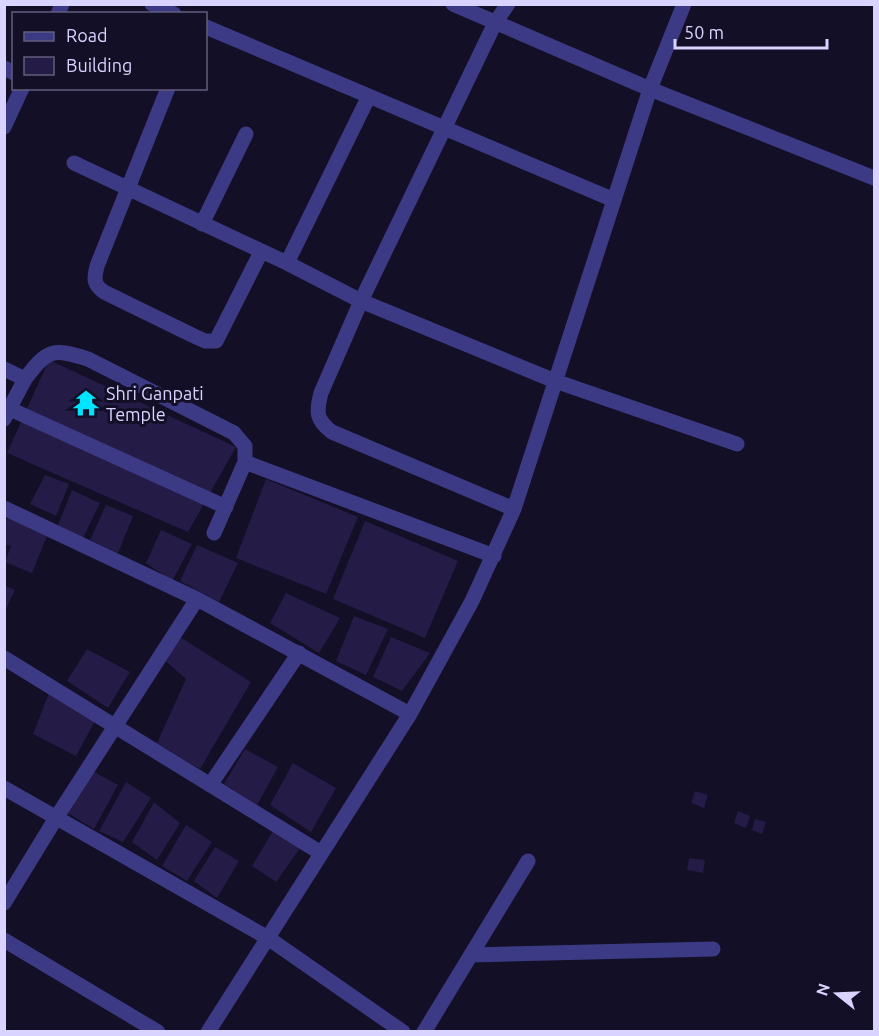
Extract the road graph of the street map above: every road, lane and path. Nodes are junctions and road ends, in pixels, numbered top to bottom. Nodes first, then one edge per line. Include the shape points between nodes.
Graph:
1 (152, 4) edge
2 (453, 4) edge
3 (508, 4) edge
4 (684, 4) edge
5 (170, 12) edge
6 (495, 23) junction
7 (207, 27) edge
8 (650, 89) junction
9 (21, 90) edge
10 (167, 90) edge
11 (369, 96) junction
12 (4, 127) edge
13 (444, 127) junction
14 (246, 134) dead end
15 (74, 163) dead end
16 (874, 178) edge
17 (129, 189) junction
18 (614, 200) junction
19 (202, 224) junction
20 (261, 252) junction
21 (287, 263) junction
22 (361, 301) junction
23 (4, 369) edge
24 (25, 379) junction
25 (555, 381) junction
26 (7, 414) edge
27 (737, 444) dead end
28 (245, 462) junction
29 (226, 507) junction
30 (4, 508) edge
31 (513, 509) junction
32 (214, 533) dead end
33 (494, 556) junction
34 (197, 598) junction
35 (299, 653) junction
36 (4, 658) edge
37 (410, 714) junction
38 (114, 727) junction
39 (210, 785) junction
40 (4, 789) edge
41 (56, 818) junction
42 (321, 854) junction
43 (528, 861) dead end
44 (4, 903) edge
45 (268, 938) junction
46 (4, 940) edge
47 (713, 950) dead end
48 (471, 955) junction
49 (158, 1032) edge
50 (208, 1032) edge
51 (403, 1032) edge
52 (424, 1032) edge

1 - 5 street
2 - 6 street
3 - 6 street
4 - 8 street
6 - 8 street
6 - 13 street
7 - 11 street
8 - 16 street
8 - 18 street
9 - 12 street
10 - 17 street
11 - 13 street
11 - 21 street
13 - 18 street
13 - 22 street
14 - 19 street
15 - 17 street
17 - 19 street
17 - 20 street via 97,266 96,286 194,336 216,341
18 - 25 street
19 - 20 street
20 - 21 street
21 - 22 street
22 - 25 street
22 - 31 street via 321,393 317,406 322,424 332,432
23 - 24 street
24 - 26 street
24 - 28 street via 41,358 52,352 68,352 88,359 234,433 245,446
25 - 27 street
25 - 31 street
26 - 29 street
28 - 29 street
28 - 33 street
29 - 32 street
30 - 34 street
31 - 33 street
33 - 37 street
34 - 35 street
34 - 38 street
35 - 37 street
35 - 39 street
36 - 38 street
37 - 42 street
38 - 39 street
38 - 41 street
39 - 42 street
40 - 41 street
41 - 44 street
41 - 45 street
42 - 45 street
43 - 48 street
45 - 50 street
45 - 51 street
46 - 49 street
47 - 48 street
48 - 52 street

